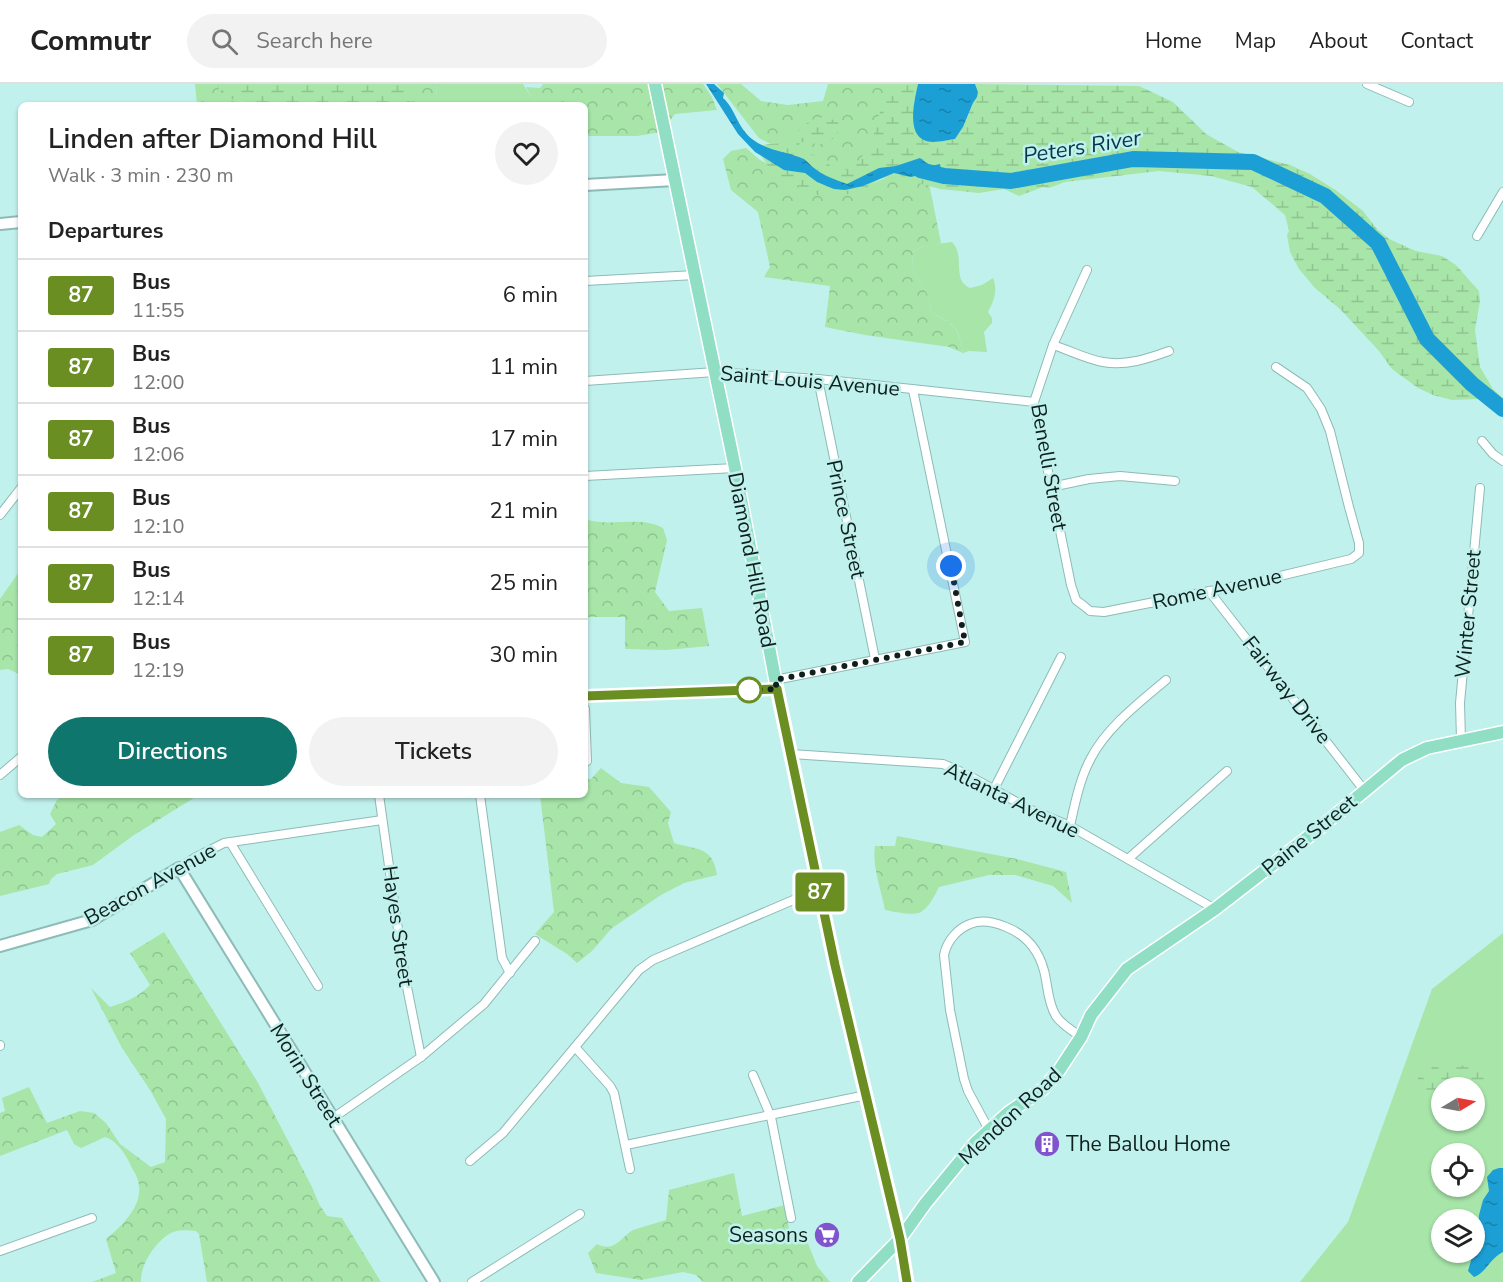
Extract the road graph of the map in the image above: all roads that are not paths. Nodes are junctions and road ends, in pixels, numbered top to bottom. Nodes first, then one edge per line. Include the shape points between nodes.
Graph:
1 (655, 84) edge
2 (1367, 84) edge
3 (1408, 102) dead end
4 (675, 180) junction
5 (588, 185) edge
6 (1503, 192) edge
7 (18, 222) edge
8 (0, 224) edge
9 (1478, 236) dead end
10 (1087, 270) dead end
11 (695, 275) junction
12 (588, 282) edge
13 (1053, 345) junction
14 (1168, 351) dead end
15 (1276, 367) dead end
16 (715, 372) junction
17 (818, 379) junction
18 (588, 381) edge
19 (913, 390) junction
20 (1034, 402) junction
21 (1482, 441) dead end
22 (1503, 461) edge
23 (735, 468) junction
24 (588, 477) edge
25 (1175, 481) dead end
26 (1051, 487) junction
27 (1480, 488) dead end
28 (18, 492) edge
29 (0, 514) edge
30 (1209, 591) junction
31 (1077, 600) joint
32 (1061, 657) dead end
33 (875, 659) junction
34 (1166, 680) dead end
35 (776, 685) junction
36 (588, 696) edge
37 (1503, 732) edge
38 (1461, 740) junction
39 (791, 754) junction
40 (18, 760) edge
41 (1227, 771) dead end
42 (0, 775) edge
43 (994, 789) junction
44 (1364, 790) junction
45 (379, 798) edge
46 (480, 798) edge
47 (382, 820) junction
48 (1070, 826) junction
49 (230, 842) junction
50 (1128, 859) junction
51 (179, 868) junction
52 (819, 889) junction
53 (1215, 909) junction
54 (535, 941) dead end
55 (0, 946) edge
56 (1127, 969) joint
57 (510, 973) junction
58 (318, 986) dead end
59 (1081, 1037) junction
60 (575, 1047) junction
61 (421, 1057) junction
62 (753, 1075) dead end
63 (866, 1095) junction
64 (771, 1117) junction
65 (333, 1118) junction
66 (989, 1130) junction
67 (626, 1145) junction
68 (470, 1161) dead end
69 (630, 1169) dead end
70 (580, 1214) dead end
71 (92, 1218) dead end
72 (791, 1218) dead end
73 (900, 1239) junction
74 (0, 1251) edge
75 (434, 1282) edge
76 (472, 1282) edge
77 (858, 1282) edge
78 (907, 1282) edge

1 - 4 main road, Diamond Hill Road
2 - 3 street
4 - 5 street
4 - 11 main road, Diamond Hill Road
6 - 9 street
7 - 8 street
10 - 13 street, Benelli Street
11 - 12 street
11 - 16 main road, Diamond Hill Road
13 - 14 street via 1102,362 1125,363
13 - 20 street, Benelli Street
15 - 30 street, Rome Avenue via 1307,388 1322,409 1359,553 1351,559
16 - 17 street, Saint Louis Avenue
16 - 18 street, Saint Louis Avenue
16 - 23 main road, Diamond Hill Road
17 - 19 street, Saint Louis Avenue
17 - 33 street, Prince Street
19 - 20 street, Saint Louis Avenue
19 - 33 street via 965,642
20 - 26 street, Benelli Street
21 - 22 street
23 - 24 street
23 - 35 main road, Diamond Hill Road
25 - 26 street via 1120,476
26 - 31 street, Benelli Street
27 - 38 street, Winter Street via 1460,703
28 - 29 street
30 - 31 street, Rome Avenue via 1104,612 1090,611
30 - 44 street, Fairway Drive
32 - 43 street
33 - 35 street
34 - 48 street via 1131,708 1091,758
35 - 36 street
35 - 39 main road, Diamond Hill Road
37 - 38 main road, Paine Street
38 - 44 main road, Paine Street via 1427,748 1402,760
39 - 43 street, Atlanta Avenue via 943,764
39 - 52 main road, Diamond Hill Road
40 - 42 street
41 - 50 street
43 - 48 street, Atlanta Avenue
44 - 53 main road, Paine Street
45 - 47 street, Hayes Street
46 - 57 street via 502,958
47 - 49 street, Beacon Avenue
47 - 61 street, Hayes Street
48 - 50 street, Atlanta Avenue
49 - 51 street, Beacon Avenue
49 - 58 street
50 - 53 street, Atlanta Avenue
51 - 55 street, Beacon Avenue via 92,920
51 - 65 street, Morin Street
52 - 60 street via 652,960 639,970
52 - 63 main road, Diamond Hill Road
53 - 56 main road, Paine Street
54 - 57 street
56 - 59 main road, Mendon Road via 1091,1016
57 - 61 street via 484,1004
59 - 66 main road, Mendon Road via 1043,1089
59 - 66 street via 1057,1017 1034,946 1021,933 984,921 972,922 953,936 944,955 950,1011 968,1092
60 - 67 street via 614,1093
60 - 68 street via 503,1132
61 - 65 street
62 - 64 street
63 - 64 street
63 - 73 main road, Diamond Hill Road
64 - 67 street
64 - 72 street
65 - 75 street, Morin Street
66 - 73 main road, Mendon Road via 932,1195
67 - 69 street
70 - 76 street
71 - 74 street
73 - 77 main road, Mendon Road
73 - 78 main road, Diamond Hill Road

